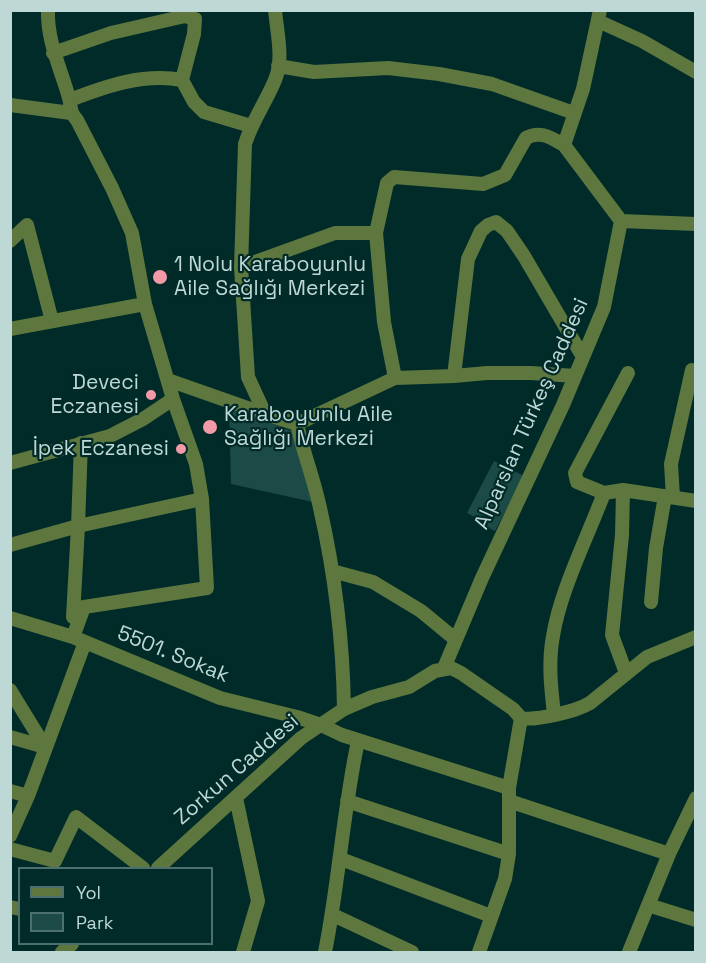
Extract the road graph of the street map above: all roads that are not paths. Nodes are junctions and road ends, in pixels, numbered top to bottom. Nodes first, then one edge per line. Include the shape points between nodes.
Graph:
1 (48, 10) edge
2 (275, 10) edge
3 (599, 16) edge
4 (53, 52) junction
5 (278, 66) junction
6 (696, 72) edge
7 (182, 80) junction
8 (10, 105) edge
9 (70, 106) junction
10 (574, 113) junction
11 (251, 126) junction
12 (564, 145) junction
13 (621, 221) junction
14 (696, 224) edge
15 (376, 233) junction
16 (10, 241) edge
17 (241, 267) junction
18 (145, 304) junction
19 (52, 321) junction
20 (10, 329) edge
21 (583, 357) junction
22 (692, 370) dead end
23 (628, 373) dead end
24 (454, 376) junction
25 (575, 376) junction
26 (395, 378) junction
27 (168, 380) junction
28 (173, 399) junction
29 (265, 414) junction
30 (297, 423) junction
31 (81, 443) junction
32 (10, 463) edge
33 (623, 490) junction
34 (604, 493) junction
35 (669, 497) junction
36 (202, 499) junction
37 (696, 501) edge
38 (78, 526) junction
39 (10, 545) edge
40 (332, 571) junction
41 (651, 602) dead end
42 (10, 618) edge
43 (80, 618) junction
44 (696, 637) edge
45 (79, 639) junction
46 (455, 639) junction
47 (444, 668) junction
48 (626, 673) junction
49 (10, 690) edge
50 (344, 709) junction
51 (554, 714) junction
52 (521, 718) junction
53 (321, 724) junction
54 (10, 737) edge
55 (358, 741) junction
56 (45, 747) junction
57 (10, 791) edge
58 (509, 795) junction
59 (28, 796) junction
60 (236, 798) junction
61 (347, 801) junction
62 (694, 808) edge
63 (10, 836) edge
64 (10, 849) edge
65 (509, 854) junction
66 (669, 854) junction
67 (341, 859) junction
68 (142, 867) edge
69 (159, 867) edge
70 (648, 905) junction
71 (333, 915) junction
72 (491, 916) junction
73 (696, 920) edge
74 (243, 952) edge
75 (326, 952) edge
76 (412, 952) edge
77 (479, 952) edge
78 (629, 952) edge

1 - 4 street
2 - 5 street
3 - 6 street
3 - 10 street
4 - 7 street via 111,33 185,16 195,20
4 - 9 street
5 - 10 street via 314,72 388,68 439,74 492,84
5 - 11 street via 276,79
7 - 9 street via 144,78 97,90
7 - 11 street via 204,112
8 - 9 street
9 - 18 street via 132,233
10 - 12 street
11 - 17 street via 245,144
12 - 13 street
12 - 15 street via 541,134 531,135 505,175 483,184 394,177 387,183
13 - 14 street
13 - 21 street, Alparslan Türkeş Caddesi via 604,307
15 - 17 street via 335,233
15 - 26 street via 384,322
16 - 19 street via 27,225
17 - 29 street via 248,377
18 - 19 street
18 - 27 street
19 - 20 street
21 - 24 street via 524,256 496,222 481,231 468,259
21 - 25 street, Alparslan Türkeş Caddesi
22 - 35 street via 671,464
23 - 34 street via 575,473 577,482
24 - 25 street
24 - 26 street
25 - 46 street, Alparslan Türkeş Caddesi
26 - 30 street
27 - 28 street
27 - 29 street
28 - 31 street via 110,436
28 - 36 street via 196,464
29 - 30 street
30 - 40 street via 319,502
31 - 32 street
31 - 38 street
33 - 34 street
33 - 35 street
33 - 48 street via 612,635
34 - 51 street via 553,636 550,681
35 - 37 street
35 - 41 street via 656,548
36 - 38 street
36 - 43 street via 207,588 84,607
38 - 39 street
38 - 43 street via 73,616
40 - 46 street via 373,582 421,611
40 - 50 street via 343,660
42 - 45 street, 5501. Sokak
43 - 45 street
44 - 48 street via 647,657
45 - 53 street, 5501. Sokak via 220,698
45 - 56 street
46 - 47 street, Alparslan Türkeş Caddesi
47 - 50 street, Zorkun Caddesi via 409,687
47 - 52 street via 479,684
48 - 51 street via 581,709
49 - 56 street
50 - 53 street, Zorkun Caddesi
51 - 52 street
52 - 58 street
53 - 55 street, 5501. Sokak
53 - 60 street, Zorkun Caddesi
54 - 56 street
55 - 58 street, 5501. Sokak
55 - 61 street
56 - 59 street
57 - 59 street
58 - 65 street
58 - 66 street, 5501. Sokak
59 - 63 street
60 - 69 street, Zorkun Caddesi
60 - 74 street via 258,902
61 - 65 street
61 - 67 street
62 - 66 street
64 - 68 street via 55,861 76,817
65 - 72 street via 505,879
66 - 70 street
67 - 71 street
67 - 72 street
70 - 73 street
70 - 78 street
71 - 75 street
71 - 76 street
72 - 77 street

